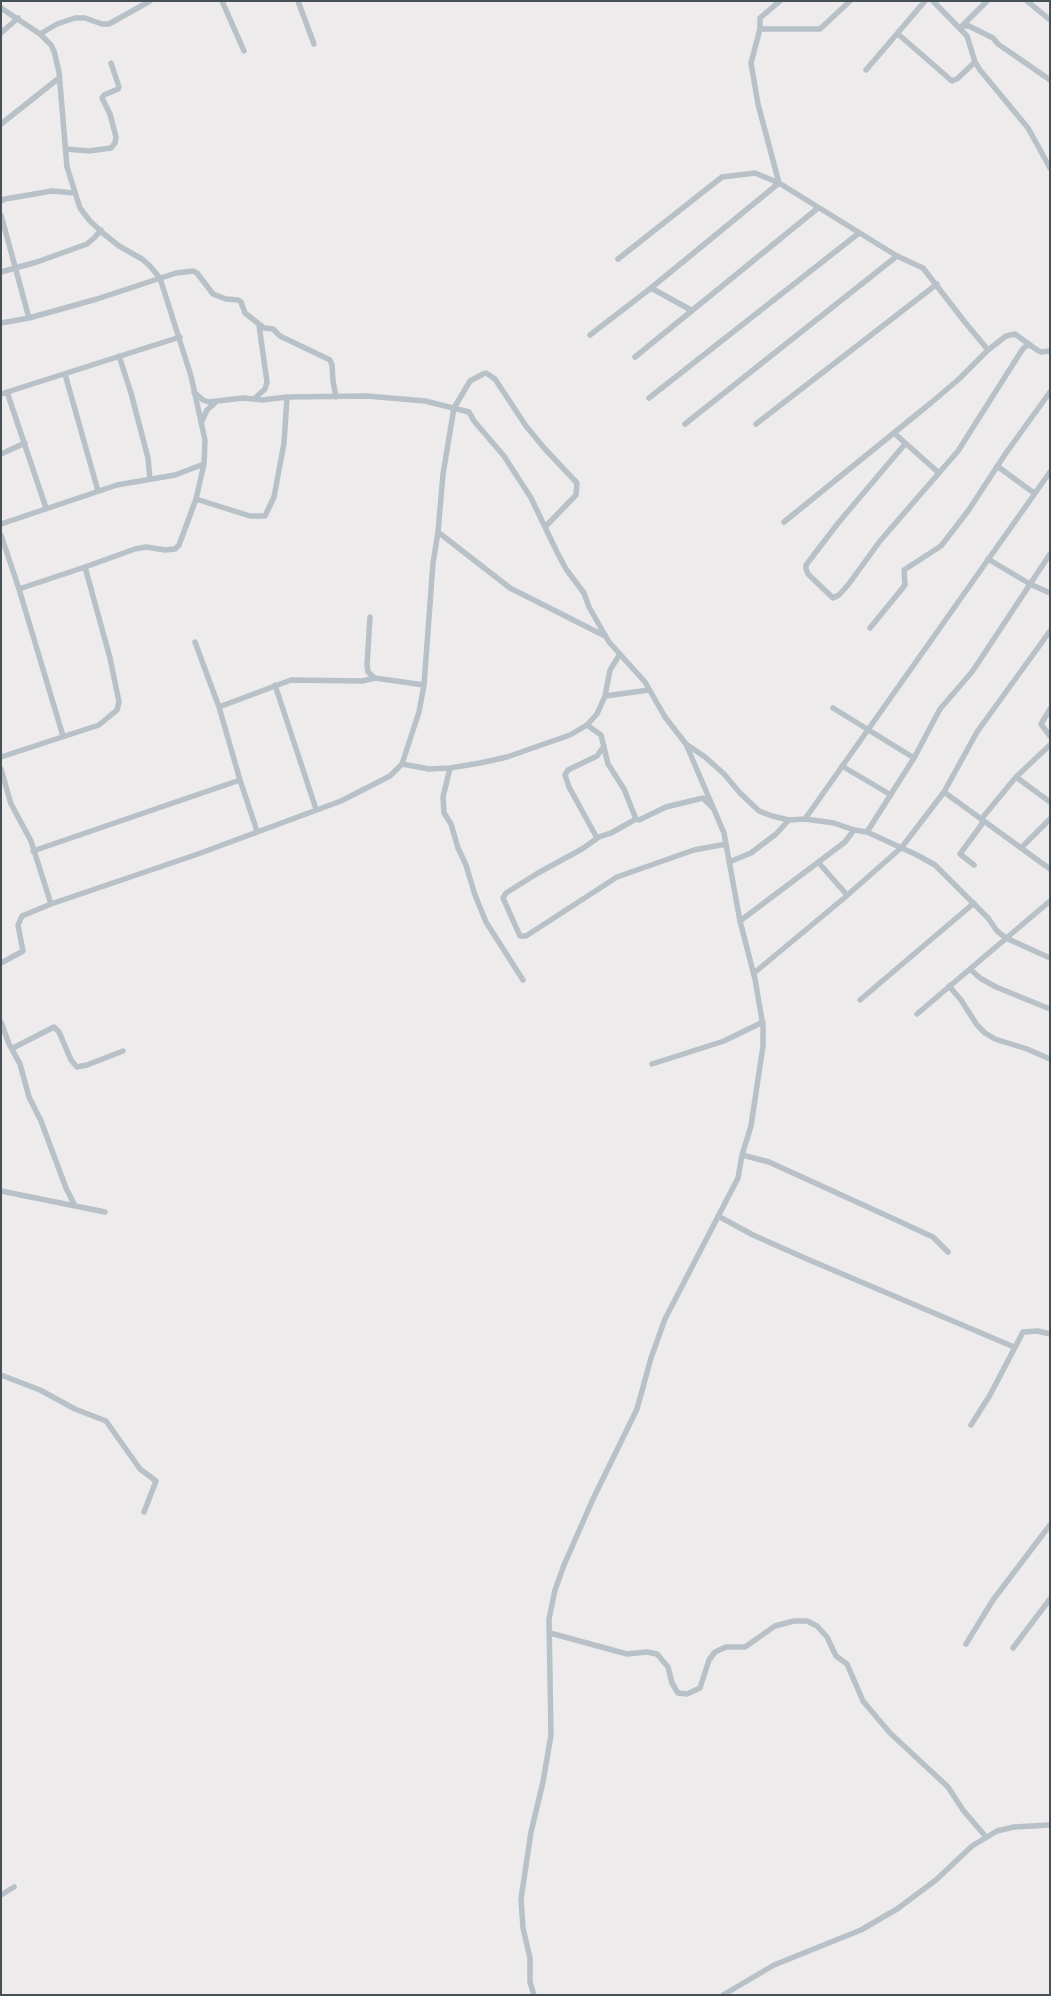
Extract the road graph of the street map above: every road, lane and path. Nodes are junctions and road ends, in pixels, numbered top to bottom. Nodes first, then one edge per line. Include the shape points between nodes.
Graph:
1 (150, 1) edge
2 (222, 1) edge
3 (298, 1) edge
4 (780, 1) edge
5 (850, 1) edge
6 (926, 1) edge
7 (933, 1) edge
8 (987, 1) edge
9 (1027, 1) edge
10 (1, 8) edge
11 (18, 18) junction
12 (1050, 20) edge
13 (961, 27) junction
14 (760, 29) junction
15 (1, 33) edge
16 (40, 34) junction
17 (898, 34) junction
18 (314, 44) dead end
19 (244, 51) dead end
20 (975, 62) junction
21 (111, 64) dead end
22 (866, 70) dead end
23 (59, 78) junction
24 (1050, 80) edge
25 (1, 124) edge
26 (66, 149) junction
27 (1050, 168) edge
28 (779, 183) junction
29 (74, 193) junction
30 (1, 201) edge
31 (818, 208) junction
32 (1, 215) edge
33 (100, 230) junction
34 (859, 233) junction
35 (897, 256) junction
36 (618, 259) dead end
37 (16, 269) junction
38 (1, 272) edge
39 (160, 278) junction
40 (937, 284) junction
41 (651, 288) junction
42 (691, 310) junction
43 (29, 318) junction
44 (1, 324) edge
45 (259, 324) junction
46 (590, 335) dead end
47 (180, 337) junction
48 (1031, 346) junction
49 (988, 350) junction
50 (1050, 351) edge
51 (119, 356) junction
52 (635, 358) dead end
53 (65, 374) junction
54 (194, 392) junction
55 (1050, 392) edge
56 (4, 393) edge
57 (287, 397) junction
58 (336, 397) junction
59 (254, 398) junction
60 (649, 398) dead end
61 (215, 403) junction
62 (454, 408) junction
63 (201, 424) junction
64 (685, 424) dead end
65 (756, 424) dead end
66 (894, 433) junction
67 (25, 443) junction
68 (904, 444) junction
69 (1, 454) edge
70 (204, 464) junction
71 (998, 466) junction
72 (1050, 472) edge
73 (939, 473) junction
74 (150, 479) junction
75 (98, 491) junction
76 (1034, 493) junction
77 (196, 500) junction
78 (46, 508) junction
79 (784, 522) dead end
80 (1, 524) edge
81 (545, 527) junction
82 (438, 532) junction
83 (1, 535) edge
84 (1050, 554) edge
85 (988, 558) junction
86 (85, 567) junction
87 (1030, 584) junction
88 (19, 589) junction
89 (1050, 593) edge
90 (370, 617) dead end
91 (870, 628) dead end
92 (1050, 631) edge
93 (604, 636) junction
94 (195, 642) dead end
95 (620, 654) junction
96 (375, 678) junction
97 (275, 685) junction
98 (424, 685) junction
99 (650, 690) junction
100 (605, 696) junction
101 (219, 707) junction
102 (833, 708) dead end
103 (1050, 709) edge
104 (587, 725) junction
105 (867, 729) junction
106 (63, 736) junction
107 (1050, 736) edge
108 (686, 744) junction
109 (1050, 745) edge
110 (604, 746) junction
111 (1, 757) edge
112 (914, 758) junction
113 (402, 764) junction
114 (842, 766) junction
115 (450, 768) junction
116 (1, 769) edge
117 (1016, 777) junction
118 (240, 780) junction
119 (944, 792) junction
120 (892, 795) junction
121 (1050, 802) edge
122 (316, 809) junction
123 (716, 811) junction
124 (982, 818) junction
125 (636, 819) junction
126 (805, 819) junction
127 (1050, 819) edge
128 (789, 820) junction
129 (854, 830) junction
130 (257, 831) junction
131 (867, 832) junction
132 (597, 838) junction
133 (726, 844) junction
134 (902, 847) junction
135 (1021, 848) junction
136 (33, 850) junction
137 (729, 862) junction
138 (818, 862) junction
139 (974, 865) dead end
140 (1050, 869) edge
141 (847, 895) junction
142 (1050, 901) edge
143 (974, 903) junction
144 (51, 904) junction
145 (740, 921) junction
146 (1006, 938) junction
147 (1050, 958) edge
148 (1, 962) edge
149 (970, 969) junction
150 (754, 973) junction
151 (523, 980) dead end
152 (949, 986) junction
153 (860, 1000) dead end
154 (1050, 1009) edge
155 (917, 1014) dead end
156 (1, 1022) edge
157 (763, 1022) junction
158 (13, 1048) junction
159 (124, 1051) dead end
160 (1050, 1059) edge
161 (652, 1064) dead end
162 (742, 1155) junction
163 (1, 1191) edge
164 (75, 1206) junction
165 (105, 1212) dead end
166 (718, 1216) junction
167 (948, 1252) dead end
168 (1050, 1334) edge
169 (1014, 1347) junction
170 (1, 1375) edge
171 (971, 1425) dead end
172 (144, 1512) dead end
173 (1050, 1525) edge
174 (1050, 1599) edge
175 (550, 1633) junction
176 (966, 1644) dead end
177 (1013, 1648) dead end
178 (1050, 1825) edge
179 (986, 1837) junction
180 (14, 1887) dead end
181 (1, 1895) edge
182 (534, 1995) edge
183 (723, 1995) edge

1 - 16 street via 109,24 75,18
2 - 19 street
3 - 18 street
4 - 14 street via 760,18
5 - 14 street via 820,29
6 - 17 street
7 - 13 street
8 - 13 street
9 - 12 street
10 - 11 street
11 - 15 street
11 - 16 street
13 - 20 street
13 - 24 street via 969,26 993,38
14 - 28 street via 751,63
16 - 23 street via 51,44
17 - 20 street via 948,80 957,80
17 - 22 street
20 - 27 street via 1028,128
21 - 26 street via 119,87 102,98 110,114 115,143 111,148 97,150
23 - 25 street
23 - 26 street
26 - 29 street
28 - 31 street
28 - 36 street via 755,173 722,178
28 - 41 street
29 - 30 street via 52,191
29 - 33 street via 84,214
31 - 34 street
31 - 42 street
32 - 37 street
33 - 37 street via 87,244
33 - 39 street via 149,265
34 - 35 street
34 - 60 street
35 - 40 street via 923,268
35 - 64 street
37 - 38 street
37 - 43 street
39 - 43 street
39 - 45 street via 196,272 213,294 238,300 245,313
39 - 47 street
40 - 49 street
40 - 65 street
41 - 42 street
41 - 46 street
42 - 52 street
43 - 44 street
45 - 58 street via 330,360
45 - 59 street via 266,382 265,389
47 - 51 street
47 - 54 street
48 - 49 street via 1015,334 1006,336
48 - 50 street via 1040,352
48 - 73 street via 1022,350 970,434
49 - 66 street via 959,379
51 - 53 street
51 - 74 street via 132,393
53 - 56 street
53 - 75 street
54 - 61 street via 203,400
54 - 63 street
55 - 71 street
56 - 67 street
57 - 58 street
57 - 59 street
57 - 77 street via 284,443 274,497 265,516 250,516
58 - 62 street via 425,401
59 - 61 street
61 - 63 street via 207,410
62 - 81 street via 469,412 504,456 532,498
62 - 81 street via 470,382 483,374 495,378 526,426 577,482 576,495
62 - 82 street
63 - 70 street via 205,440
66 - 68 street
66 - 79 street
67 - 69 street
67 - 78 street
68 - 73 street
68 - 73 street via 806,565 808,574 833,598 848,585 880,541
70 - 74 street via 175,475
70 - 77 street
71 - 76 street
71 - 91 street via 941,546 904,570 905,585
72 - 76 street
74 - 75 street
75 - 78 street
76 - 85 street
77 - 86 street via 175,549 135,549
78 - 80 street
81 - 93 street via 566,569 584,593
82 - 93 street via 510,588
82 - 98 street
83 - 88 street
84 - 87 street
85 - 87 street
85 - 105 street
86 - 88 street
86 - 106 street via 119,702 117,710 99,725
87 - 89 street
87 - 112 street via 972,672 940,709
88 - 106 street
90 - 96 street via 367,665 368,672
92 - 119 street via 977,732
93 - 95 street
94 - 101 street
95 - 99 street
95 - 100 street via 610,670
96 - 97 street via 362,681 290,680
96 - 98 street
97 - 101 street
97 - 122 street
98 - 113 street
99 - 100 street
99 - 108 street
100 - 104 street via 598,714
101 - 118 street
102 - 105 street
103 - 107 street via 1042,724
104 - 110 street via 599,732
104 - 115 street via 570,735 507,757
105 - 112 street
105 - 114 street
106 - 111 street
108 - 123 street
108 - 128 street via 724,774 759,811
109 - 117 street
110 - 125 street via 608,764
110 - 132 street via 597,756 568,770 565,775
112 - 120 street
113 - 115 street
113 - 122 street via 382,781
114 - 120 street
114 - 126 street
115 - 151 street via 443,797 444,813 451,824 486,922
116 - 136 street via 11,804
117 - 121 street
117 - 124 street
118 - 130 street
118 - 136 street
119 - 124 street
119 - 134 street
120 - 131 street
122 - 130 street
123 - 125 street via 703,798
123 - 133 street
124 - 135 street
124 - 139 street via 982,824 960,854
125 - 132 street
126 - 128 street
126 - 129 street
127 - 135 street
128 - 137 street via 751,853
129 - 131 street
129 - 138 street via 845,842
130 - 144 street
131 - 134 street
132 - 133 street via 505,896 520,936 526,936 616,877 694,850
133 - 137 street
134 - 141 street
134 - 143 street via 935,865
135 - 140 street
136 - 144 street
137 - 145 street
138 - 141 street
138 - 145 street
141 - 150 street
142 - 146 street
143 - 146 street
143 - 153 street
144 - 148 street via 22,916 18,925 23,951
145 - 150 street
146 - 147 street
146 - 149 street
149 - 152 street
149 - 154 street via 996,987
150 - 157 street
152 - 155 street
152 - 160 street via 985,1032
156 - 158 street
157 - 161 street via 724,1041
157 - 162 street via 760,1073 751,1126
158 - 159 street via 54,1027 77,1067
158 - 164 street via 29,1097
162 - 166 street via 738,1178
162 - 167 street via 769,1162 902,1222 933,1237
163 - 164 street
164 - 165 street
166 - 169 street via 798,1255
166 - 175 street via 665,1319 637,1409 564,1565 549,1619
168 - 169 street via 1023,1332
169 - 171 street
170 - 172 street via 106,1422 140,1469 156,1481
173 - 176 street via 993,1600
174 - 177 street
175 - 179 street via 627,1654 657,1654 668,1667 678,1693 687,1694 700,1688 715,1652 726,1647 746,1646 775,1626 807,1621 817,1626 827,1637 836,1656 847,1664 863,1701 948,1788
175 - 182 street via 551,1735 521,1899
178 - 179 street via 1003,1829
179 - 183 street via 896,1909 861,1930 774,1965
180 - 181 street

